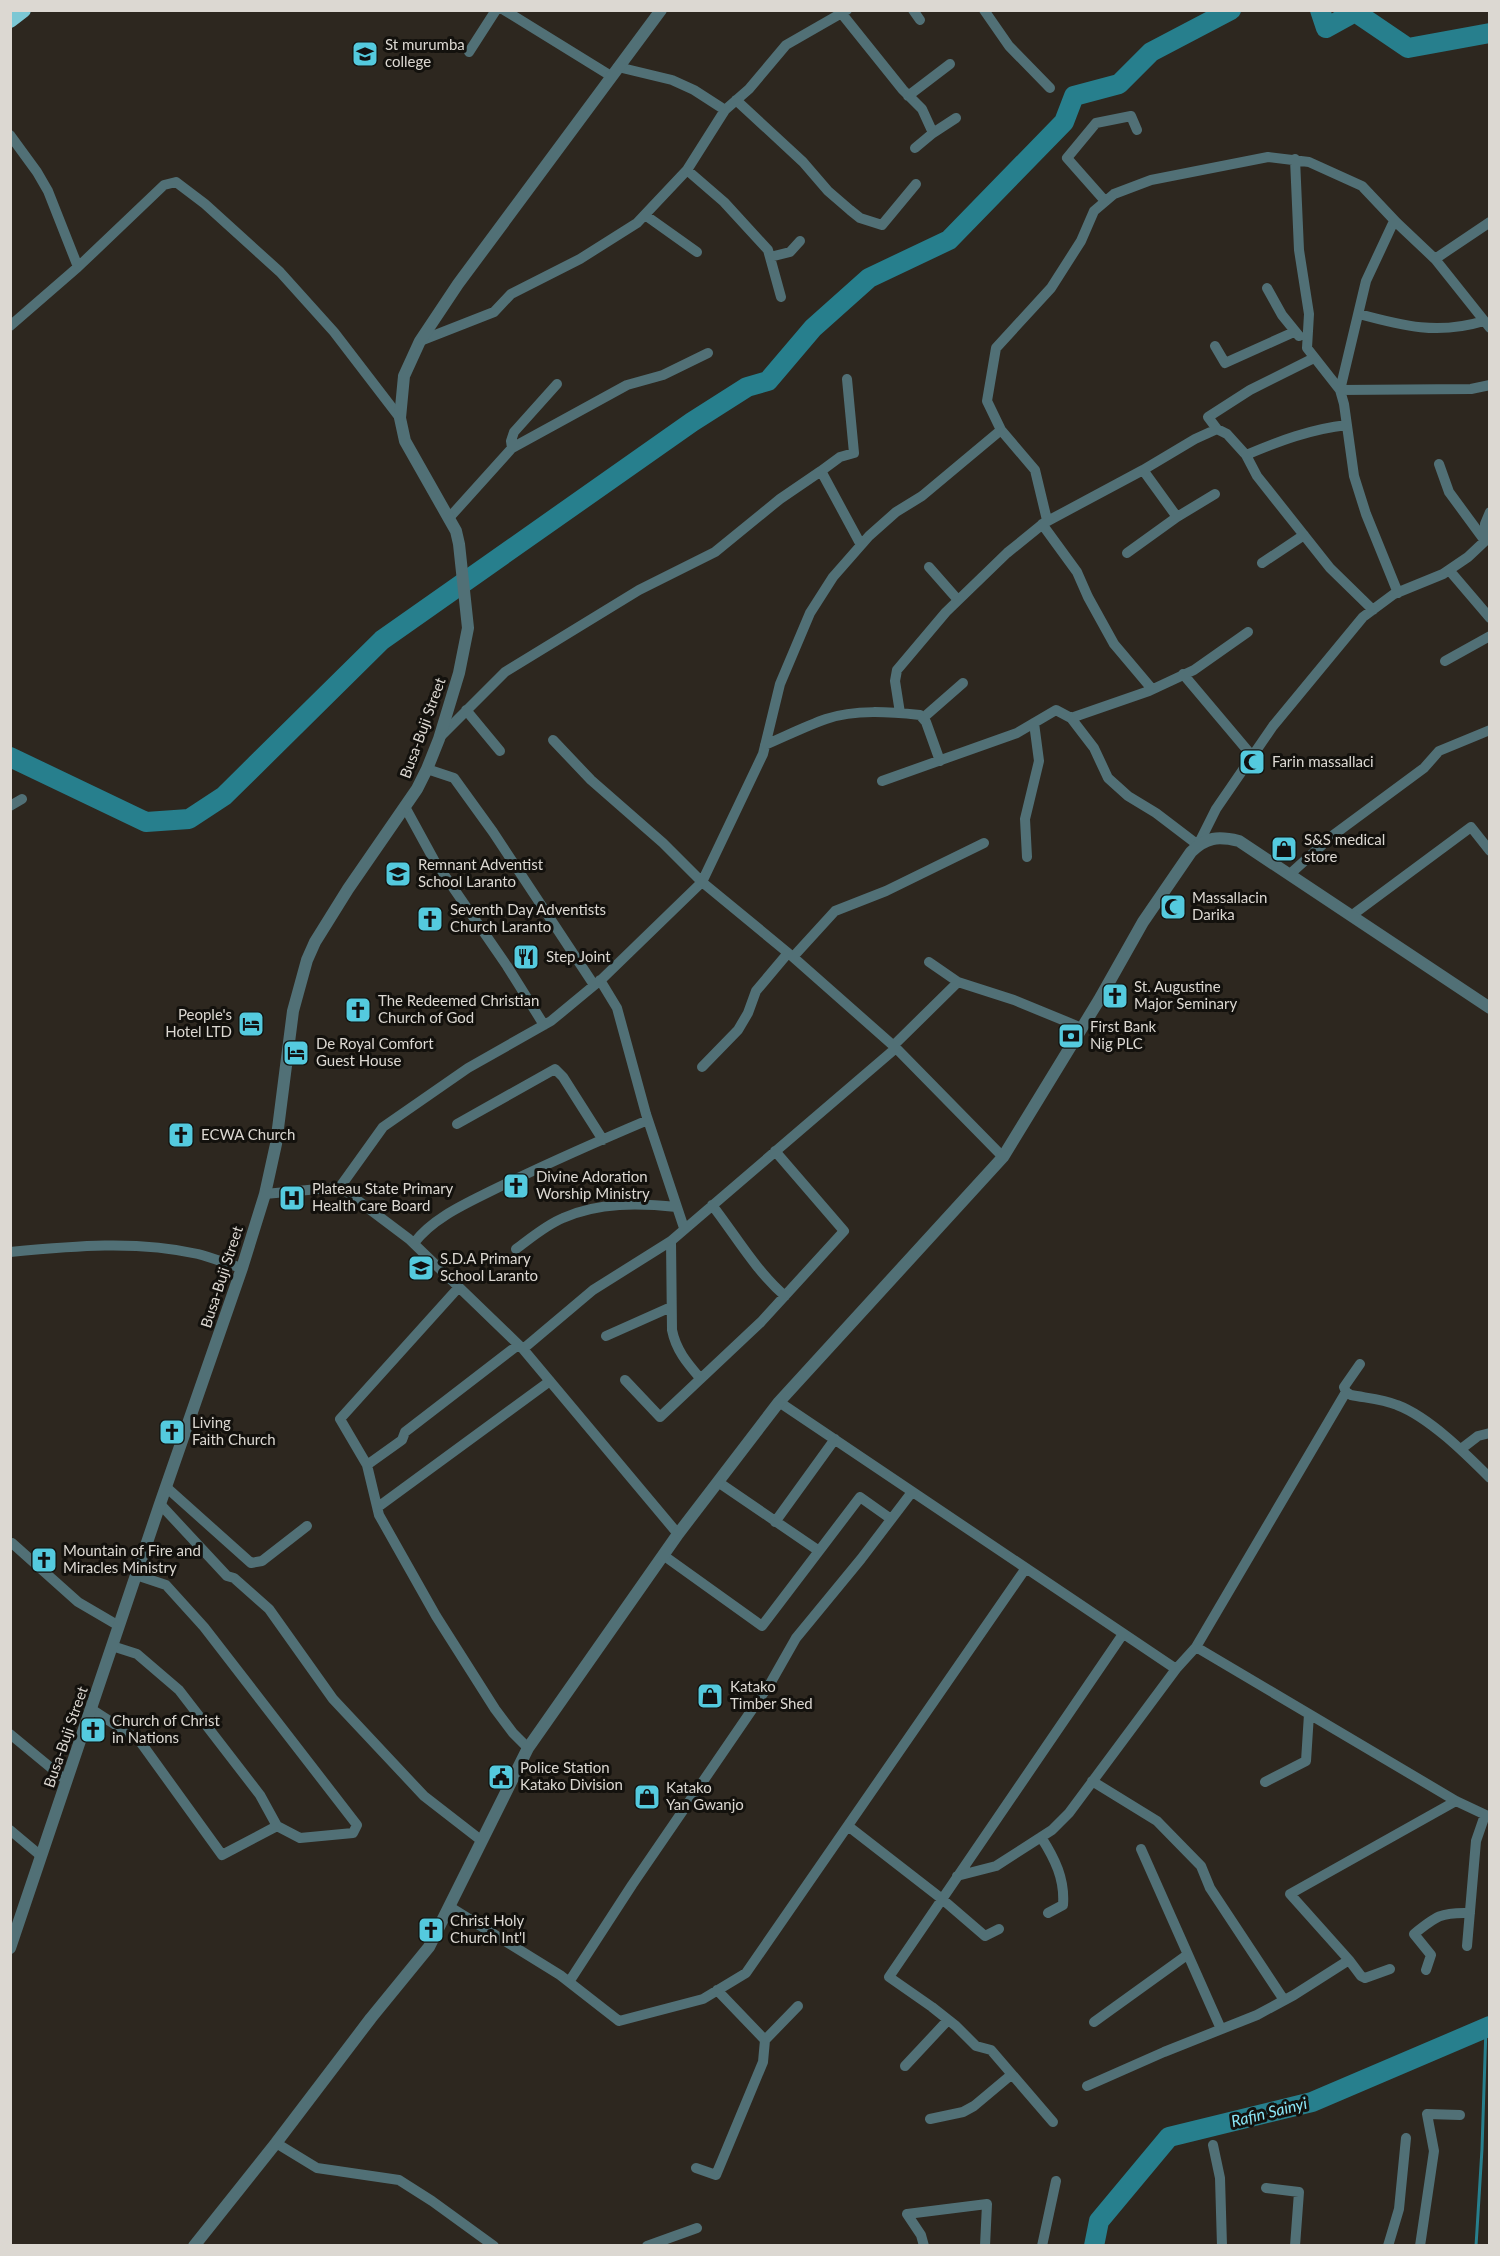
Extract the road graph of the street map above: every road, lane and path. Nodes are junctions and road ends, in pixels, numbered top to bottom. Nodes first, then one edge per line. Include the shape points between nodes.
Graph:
1 (23, 10) edge
2 (496, 10) edge
3 (504, 10) edge
4 (661, 10) edge
5 (984, 10) edge
6 (845, 12) edge
7 (10, 20) edge
8 (469, 52) dead end
9 (950, 64) dead end
10 (615, 72) junction
11 (1050, 88) dead end
12 (908, 96) junction
13 (736, 100) junction
14 (725, 110) junction
15 (956, 118) dead end
16 (1137, 130) dead end
17 (933, 133) junction
18 (10, 135) edge
19 (915, 148) dead end
20 (1295, 159) junction
21 (687, 170) junction
22 (916, 184) dead end
23 (1105, 201) junction
24 (645, 215) junction
25 (1394, 221) junction
26 (1490, 222) edge
27 (800, 242) dead end
28 (697, 252) dead end
29 (770, 257) junction
30 (1435, 258) junction
31 (78, 267) junction
32 (1267, 288) dead end
33 (781, 297) dead end
34 (1359, 314) junction
35 (1487, 325) edge
36 (10, 326) edge
37 (1294, 332) junction
38 (420, 341) junction
39 (1306, 342) junction
40 (1215, 345) dead end
41 (708, 353) dead end
42 (1314, 357) junction
43 (847, 379) dead end
44 (557, 384) dead end
45 (1490, 385) edge
46 (1340, 390) junction
47 (400, 418) junction
48 (1347, 425) junction
49 (1217, 429) junction
50 (1001, 430) junction
51 (512, 448) junction
52 (1246, 454) junction
53 (1439, 464) dead end
54 (1143, 470) junction
55 (821, 471) junction
56 (1215, 494) dead end
57 (1490, 512) edge
58 (1177, 517) junction
59 (449, 518) junction
60 (1045, 522) junction
61 (1304, 535) junction
62 (1485, 541) junction
63 (861, 545) junction
64 (1127, 553) dead end
65 (1262, 563) dead end
66 (929, 567) dead end
67 (1449, 570) junction
68 (1398, 593) junction
69 (958, 600) junction
70 (1373, 609) junction
71 (1490, 618) edge
72 (1248, 632) dead end
73 (1490, 636) edge
74 (1445, 661) dead end
75 (1184, 674) junction
76 (963, 683) dead end
77 (1152, 689) junction
78 (466, 710) junction
79 (900, 713) junction
80 (923, 718) junction
81 (1071, 718) junction
82 (1034, 723) junction
83 (1490, 730) edge
84 (439, 739) junction
85 (553, 740) dead end
86 (765, 745) junction
87 (500, 751) dead end
88 (1253, 757) junction
89 (940, 762) junction
90 (427, 769) junction
91 (882, 781) dead end
92 (22, 799) dead end
93 (10, 806) edge
94 (405, 807) junction
95 (984, 843) dead end
96 (1198, 845) junction
97 (1490, 851) edge
98 (1027, 857) dead end
99 (1290, 874) junction
100 (702, 882) junction
101 (1350, 916) junction
102 (791, 955) junction
103 (929, 962) dead end
104 (958, 982) junction
105 (597, 983) junction
106 (1490, 1008) edge
107 (544, 1025) junction
108 (1082, 1028) junction
109 (894, 1047) junction
110 (702, 1067) dead end
111 (648, 1120) junction
112 (457, 1124) dead end
113 (603, 1140) junction
114 (775, 1151) junction
115 (1003, 1157) junction
116 (340, 1187) junction
117 (265, 1194) junction
118 (712, 1205) junction
119 (677, 1207) junction
120 (684, 1228) junction
121 (671, 1241) junction
122 (414, 1244) junction
123 (516, 1249) dead end
124 (10, 1251) edge
125 (242, 1268) junction
126 (459, 1287) junction
127 (785, 1296) junction
128 (671, 1307) junction
129 (606, 1336) dead end
130 (520, 1347) junction
131 (1360, 1364) dead end
132 (700, 1378) junction
133 (625, 1380) dead end
134 (550, 1381) junction
135 (1346, 1392) junction
136 (779, 1402) junction
137 (1490, 1433) edge
138 (835, 1439) junction
139 (1461, 1449) junction
140 (367, 1465) junction
141 (1490, 1478) edge
142 (718, 1482) junction
143 (166, 1487) junction
144 (912, 1492) junction
145 (160, 1504) junction
146 (378, 1507) junction
147 (891, 1519) junction
148 (775, 1522) junction
149 (307, 1526) dead end
150 (678, 1534) junction
151 (12, 1543) dead end
152 (819, 1551) junction
153 (663, 1555) junction
154 (1026, 1568) junction
155 (136, 1575) junction
156 (119, 1626) junction
157 (1124, 1634) junction
158 (112, 1646) junction
159 (1196, 1647) junction
160 (1176, 1669) junction
161 (91, 1709) junction
162 (1309, 1714) junction
163 (10, 1734) edge
164 (528, 1748) junction
165 (67, 1781) junction
166 (1092, 1781) junction
167 (1265, 1782) dead end
168 (1456, 1802) junction
169 (1487, 1816) edge
170 (277, 1826) junction
171 (848, 1826) junction
172 (10, 1830) edge
173 (1041, 1837) junction
174 (482, 1841) junction
175 (1141, 1849) dead end
176 (41, 1856) junction
177 (957, 1876) junction
178 (942, 1899) junction
179 (450, 1907) junction
180 (1048, 1913) dead end
181 (1470, 1913) junction
182 (999, 1929) dead end
183 (13, 1931) edge
184 (1467, 1946) dead end
185 (10, 1948) edge
186 (1187, 1955) junction
187 (1349, 1960) junction
188 (1390, 1969) dead end
189 (1426, 1970) dead end
190 (569, 1982) junction
191 (717, 1990) junction
192 (1284, 2000) junction
193 (798, 2006) dead end
194 (948, 2020) junction
195 (1094, 2022) dead end
196 (1221, 2029) junction
197 (765, 2040) junction
198 (905, 2066) dead end
199 (1011, 2075) junction
200 (1087, 2086) dead end
201 (1461, 2115) dead end
202 (930, 2119) dead end
203 (1053, 2122) dead end
204 (1406, 2138) dead end
205 (276, 2143) junction
206 (1213, 2145) dead end
207 (696, 2168) dead end
208 (1056, 2181) dead end
209 (1266, 2188) dead end
210 (697, 2228) dead end
211 (194, 2246) edge
212 (494, 2246) edge
213 (647, 2246) edge
214 (924, 2246) edge
215 (985, 2246) edge
216 (1042, 2246) edge
217 (1222, 2246) edge
218 (1295, 2246) edge
219 (1388, 2246) edge
220 (1420, 2246) edge

1 - 7 highway
2 - 8 street
3 - 10 street
4 - 10 street, Busa-Buji Street
5 - 11 street via 1009,46
6 - 12 street
6 - 13 street via 786,45
9 - 12 street
10 - 14 street via 672,80
10 - 38 street, Busa-Buji Street
12 - 17 street via 922,110
13 - 14 street
13 - 22 street via 860,218 882,225
14 - 21 street
15 - 17 street
16 - 23 street via 1131,116 1096,123 1067,159
17 - 19 street
18 - 31 street via 48,191
20 - 23 street via 1268,156 1151,180
20 - 25 street via 1362,186
20 - 39 street via 1299,250 1309,314
21 - 24 street
21 - 29 street via 743,221
23 - 50 street via 1094,211 1081,241 1051,288 996,348 987,401
24 - 28 street
24 - 38 street via 580,259 511,294 494,312
25 - 30 street
25 - 34 street via 1366,281
26 - 30 street
27 - 29 street via 790,252
29 - 33 street
30 - 35 street
31 - 36 street
31 - 47 street via 164,185 181,184 280,272 334,332
32 - 37 street
34 - 35 street via 1390,323 1444,330
34 - 46 street
37 - 39 street
37 - 40 street via 1225,363
38 - 47 street, Busa-Buji Street via 404,376
39 - 42 street
41 - 51 street via 663,375 627,385
42 - 46 street
42 - 49 street via 1208,417
43 - 55 street via 855,453 840,457
44 - 51 street via 514,432
45 - 46 street
46 - 48 street
47 - 59 street, Busa-Buji Street via 408,451
48 - 52 street via 1323,428
48 - 68 street via 1354,476
49 - 52 street
49 - 54 street
50 - 60 street via 1035,470
50 - 63 street via 922,496 896,512
51 - 59 street
52 - 61 street via 1257,476
53 - 62 street via 1449,492
54 - 58 street
54 - 60 street
55 - 63 street
55 - 78 street via 715,552 639,590 505,672
56 - 58 street
57 - 62 street
58 - 64 street
59 - 84 street, Busa-Buji Street via 459,544 468,628
60 - 69 street
60 - 77 street via 1077,572 1114,644
61 - 65 street
61 - 70 street via 1330,568
62 - 67 street
63 - 86 street via 833,577 810,613 780,684
66 - 69 street
67 - 68 street
67 - 71 street
68 - 70 street
69 - 79 street via 897,670
70 - 88 street via 1330,655
72 - 75 street
73 - 74 street
75 - 77 street
75 - 88 street
76 - 80 street
77 - 81 street
78 - 84 street
78 - 87 street
79 - 80 street
79 - 86 street via 837,716
80 - 89 street
81 - 82 street via 1056,710
81 - 96 street via 1094,748 1108,777 1128,796
82 - 89 street
82 - 98 street via 1039,761 1026,819
83 - 99 street via 1439,751 1424,768 1332,836
84 - 90 street, Busa-Buji Street
85 - 100 street
86 - 100 street
88 - 96 street via 1216,809
89 - 91 street
90 - 94 street, Busa-Buji Street
90 - 105 street via 454,778
92 - 93 street
94 - 107 street via 434,861
94 - 117 street, Busa-Buji Street via 336,909 307,960 293,1011 276,1144
95 - 102 street via 835,911
96 - 99 street via 1220,837 1239,841
96 - 108 street via 1143,922
97 - 101 street via 1471,827
99 - 101 street
100 - 102 street
100 - 105 street
101 - 106 street
102 - 109 street
102 - 110 street via 756,991 738,1030
103 - 104 street
104 - 108 street
104 - 109 street
105 - 107 street
105 - 111 street via 617,1008
107 - 116 street via 468,1068 383,1127
108 - 115 street
109 - 114 street
109 - 115 street
111 - 113 street
111 - 119 street
112 - 113 street via 555,1069
113 - 122 street via 447,1214 421,1233
114 - 118 street
114 - 127 street via 844,1231
115 - 136 street
116 - 117 street
116 - 122 street
117 - 125 street, Busa-Buji Street
118 - 120 street
118 - 127 street via 766,1280
119 - 120 street
119 - 123 street via 637,1203 585,1211 562,1218
120 - 121 street
121 - 128 street
121 - 130 street via 593,1290
122 - 126 street
124 - 125 street via 92,1246 151,1248 201,1255
125 - 143 street, Busa-Buji Street
126 - 130 street
126 - 140 street via 340,1419
127 - 132 street
128 - 129 street
128 - 132 street via 675,1343
130 - 134 street
130 - 140 street
131 - 135 street via 1344,1387
132 - 133 street via 660,1417
134 - 146 street
134 - 150 street
135 - 139 street via 1408,1409
135 - 159 street
136 - 138 street
136 - 142 street
137 - 139 street via 1478,1436
138 - 144 street
138 - 148 street
139 - 141 street
140 - 146 street
142 - 148 street
142 - 150 street
143 - 145 street, Busa-Buji Street
143 - 149 street via 251,1563 262,1561
144 - 147 street
144 - 154 street
145 - 155 street, Busa-Buji Street
145 - 174 street via 227,1576 268,1609 333,1699 424,1796
146 - 164 street via 442,1625 495,1709
147 - 152 street via 860,1497
147 - 190 street via 796,1638 771,1682
148 - 152 street
150 - 153 street
151 - 156 street via 78,1602
152 - 153 street via 762,1626
153 - 164 street
154 - 157 street
154 - 171 street
155 - 156 street, Busa-Buji Street
155 - 170 street via 166,1585 204,1627 357,1826 353,1833 300,1838
156 - 158 street, Busa-Buji Street
157 - 160 street
157 - 177 street
158 - 161 street, Busa-Buji Street
158 - 170 street via 138,1654 179,1690 260,1795
159 - 160 street
159 - 162 street
160 - 166 street
161 - 165 street, Busa-Buji Street
161 - 170 street via 139,1740 222,1855
162 - 167 street via 1306,1761
162 - 168 street
163 - 165 street
164 - 174 street
165 - 176 street, Busa-Buji Street
166 - 173 street via 1068,1813
166 - 192 street via 1157,1821 1201,1866 1210,1888
168 - 169 street
168 - 187 street via 1290,1894
169 - 181 street via 1476,1841
171 - 178 street
171 - 191 street via 746,1973
172 - 176 street
173 - 177 street via 996,1866
173 - 180 street via 1059,1870 1064,1889 1063,1905
174 - 179 street
175 - 186 street
176 - 183 street, Busa-Buji Street
177 - 178 street
178 - 182 street via 985,1936
178 - 194 street via 889,1977
179 - 190 street
179 - 205 street via 429,1947
181 - 184 street
181 - 189 street via 1447,1912 1414,1934 1431,1955
183 - 185 street, Busa-Buji Street
186 - 195 street
186 - 196 street
187 - 188 street via 1365,1978
187 - 192 street
190 - 191 street via 619,2021 703,1999
191 - 197 street
192 - 196 street via 1257,2016
193 - 197 street
194 - 198 street
194 - 199 street via 976,2046 991,2050
196 - 200 street
197 - 207 street via 763,2062 716,2175
199 - 202 street via 963,2112
199 - 203 street
201 - 220 street via 1428,2114 1434,2151
204 - 219 street via 1399,2210
205 - 211 street
205 - 212 street via 317,2168 399,2180
206 - 217 street via 1220,2178
208 - 216 street
209 - 218 street via 1299,2192
210 - 213 street
214 - 215 street via 908,2214 987,2204

